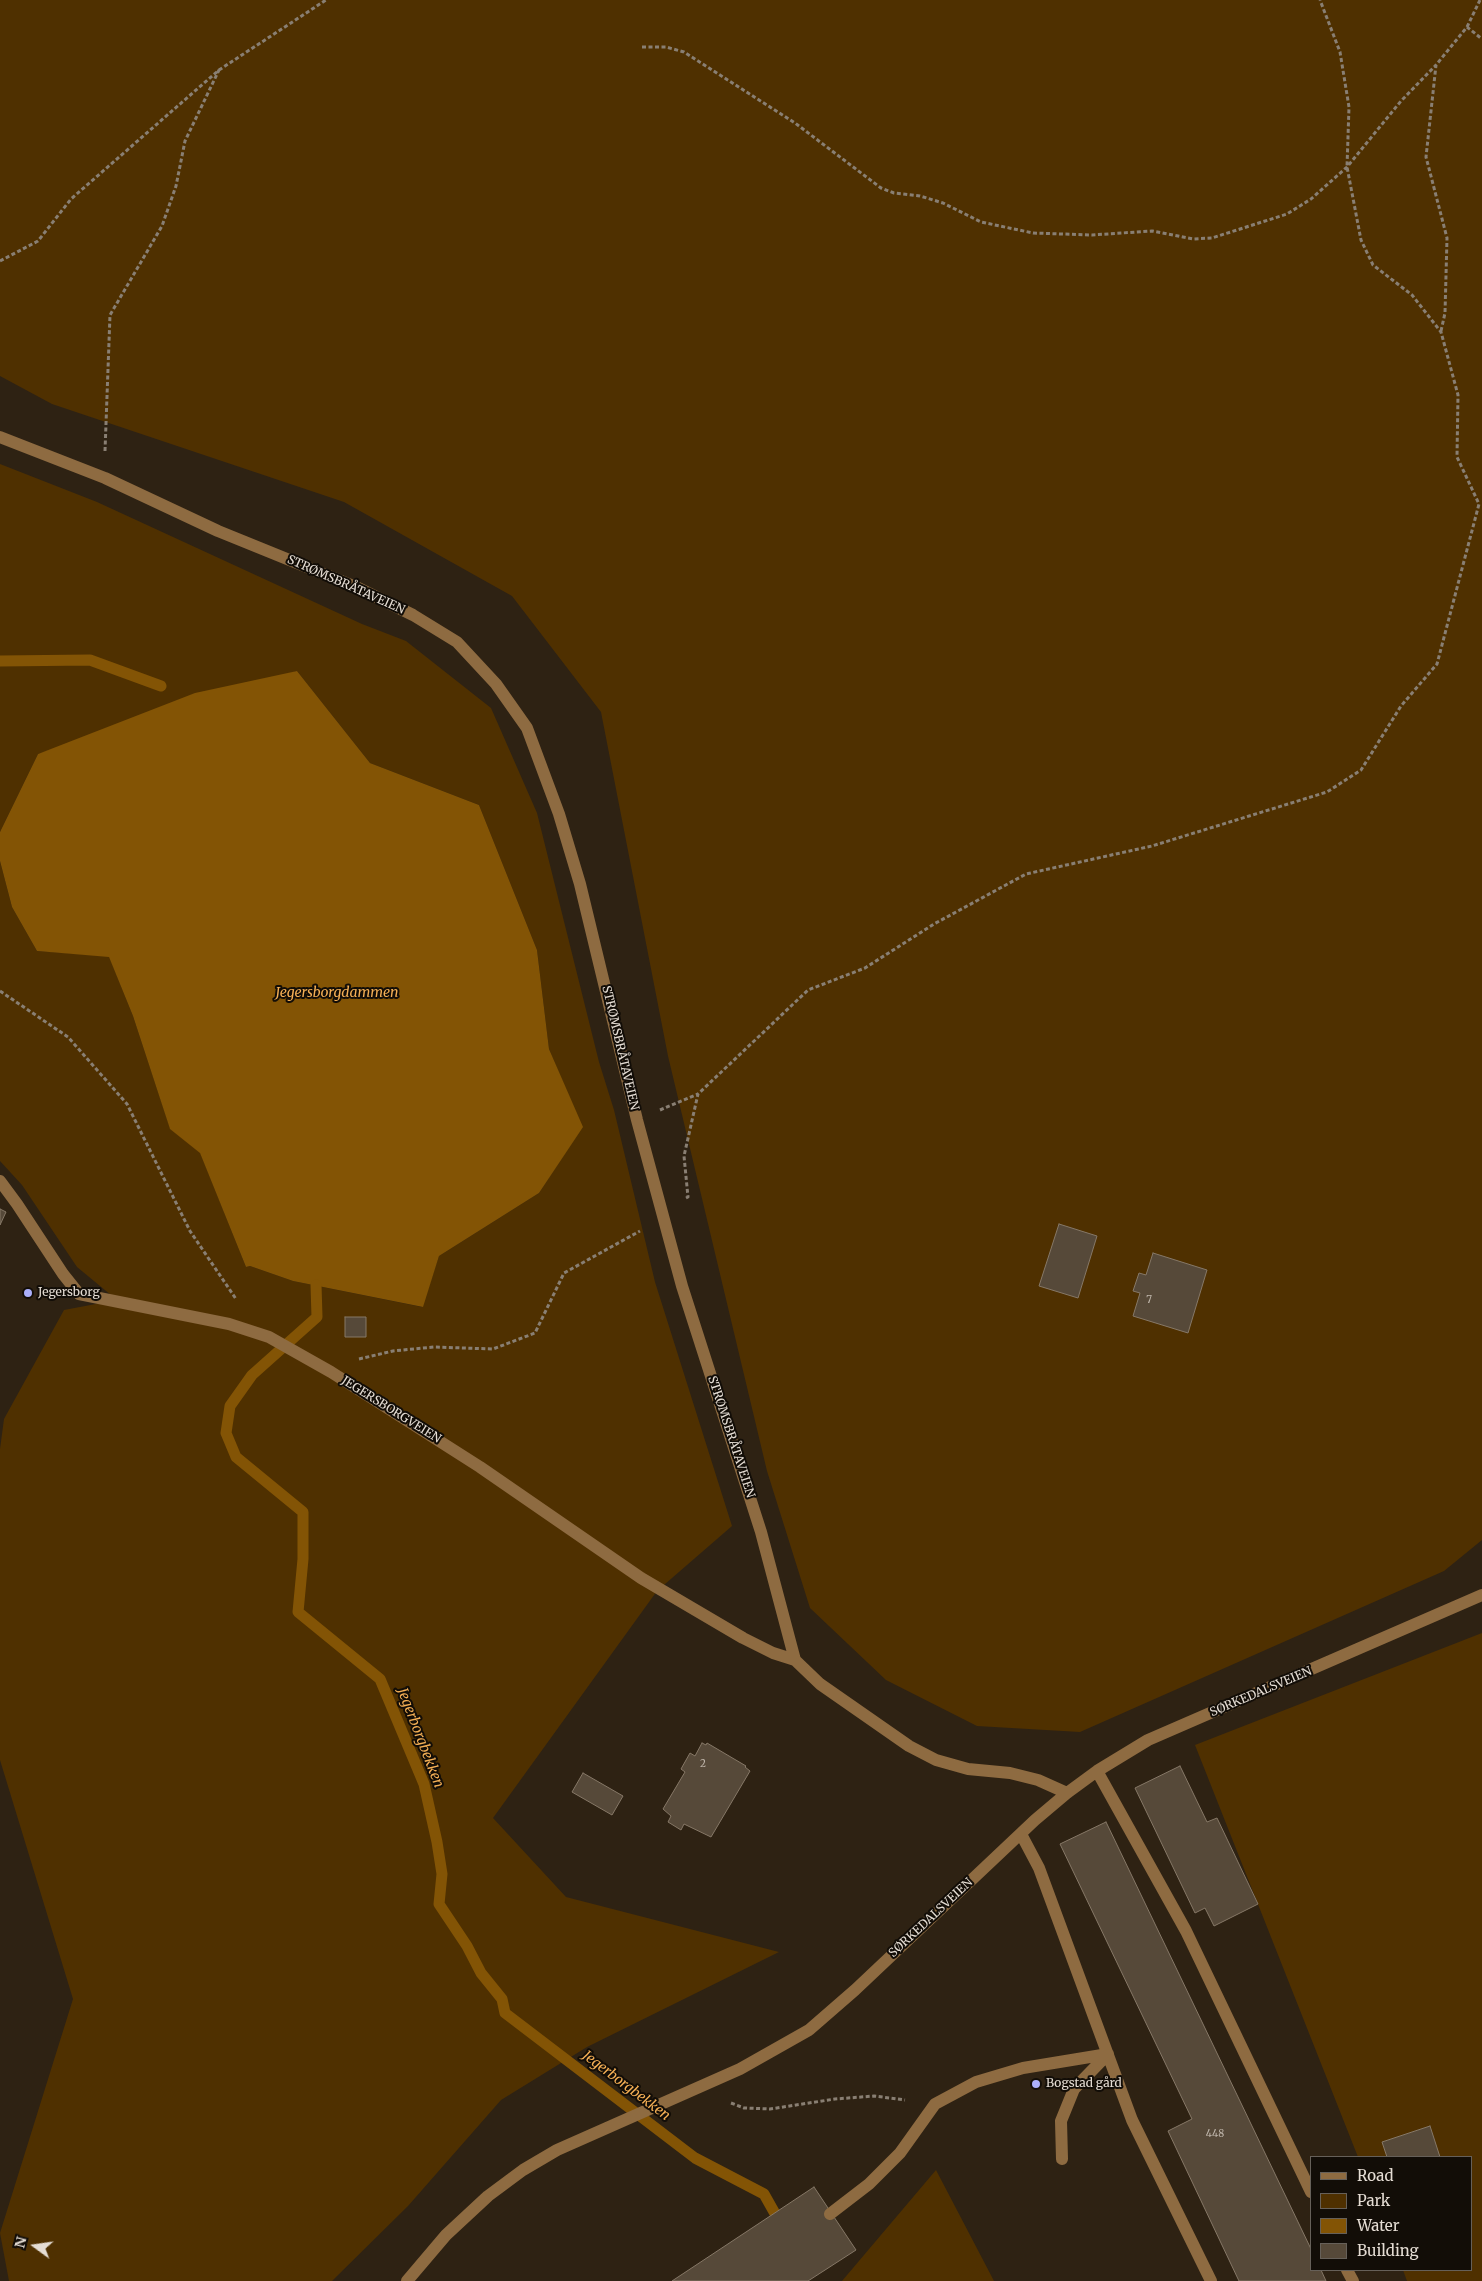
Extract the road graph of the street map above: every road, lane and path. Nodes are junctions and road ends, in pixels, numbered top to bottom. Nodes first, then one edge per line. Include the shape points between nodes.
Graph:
1 (326, 0) edge
2 (1320, 0) edge
3 (1480, 0) edge
4 (1468, 27) junction
5 (1482, 39) edge
6 (642, 47) dead end
7 (1436, 65) junction
8 (219, 70) junction
9 (1346, 167) junction
10 (0, 261) edge
11 (1441, 332) junction
12 (0, 437) edge
13 (104, 478) junction
14 (1480, 504) edge
15 (0, 991) edge
16 (698, 1094) junction
17 (637, 1120) junction
18 (0, 1181) edge
19 (663, 1218) junction
20 (254, 1332) junction
21 (330, 1372) junction
22 (1482, 1595) edge
23 (795, 1660) junction
24 (1097, 1771) junction
25 (1067, 1793) junction
26 (1021, 1834) junction
27 (1108, 2054) junction
28 (725, 2100) dead end
29 (935, 2104) junction
30 (1062, 2159) dead end
31 (1310, 2190) edge
32 (830, 2214) dead end
33 (407, 2281) edge
34 (1211, 2281) edge

1 - 8 path
2 - 9 path via 1340,52 1349,107
3 - 4 path
4 - 5 path
4 - 7 path
6 - 9 path via 666,47 684,52 795,123 881,188 943,203 981,222 1033,233 1092,235 1152,231 1193,239 1212,238 1287,214 1311,199
7 - 9 path
7 - 11 path via 1426,157 1447,238 1445,314
8 - 10 path via 71,200 38,241
8 - 13 path via 186,141 176,186 162,226 110,315
9 - 11 path via 1361,240 1373,265 1412,295
11 - 14 path via 1458,395 1457,457
12 - 13 street, STRØMSBRÅTAVEIEN
13 - 17 street, STRØMSBRÅTAVEIEN via 218,531 356,587 413,616 457,642 496,684 527,728 559,814 582,893
14 - 16 path via 1437,664 1401,706 1361,770 1327,792 1152,846 1026,874 934,924 865,968 808,990
15 - 20 path via 68,1037 127,1104 190,1232 227,1283
16 - 17 path
16 - 19 path via 684,1156 688,1197
17 - 19 street, STRØMSBRÅTAVEIEN
18 - 20 street, JEGERSBORGVEIEN via 79,1294 229,1324
19 - 21 path via 564,1273 535,1333 493,1350 434,1347 393,1351 347,1362
19 - 23 street, STRØMSBRÅTAVEIEN via 761,1532
20 - 21 street, JEGERSBORGVEIEN
21 - 23 street, JEGERSBORGVEIEN via 480,1467 641,1578 743,1638 772,1653
22 - 24 street, SØRKEDALSVEIEN via 1148,1740
23 - 25 street via 820,1684 909,1746 936,1760 968,1769 1010,1772
24 - 25 street, SØRKEDALSVEIEN
24 - 31 street via 1186,1931
25 - 26 street, SØRKEDALSVEIEN
26 - 27 street via 1040,1868
26 - 33 street, SØRKEDALSVEIEN via 810,2030 740,2069 557,2150 504,2183 446,2235
27 - 29 street via 1023,2068 976,2082
27 - 30 street via 1074,2089 1060,2121
27 - 34 street via 1132,2120
28 - 29 path via 744,2108 770,2109 874,2096
29 - 32 street via 900,2153 869,2184

